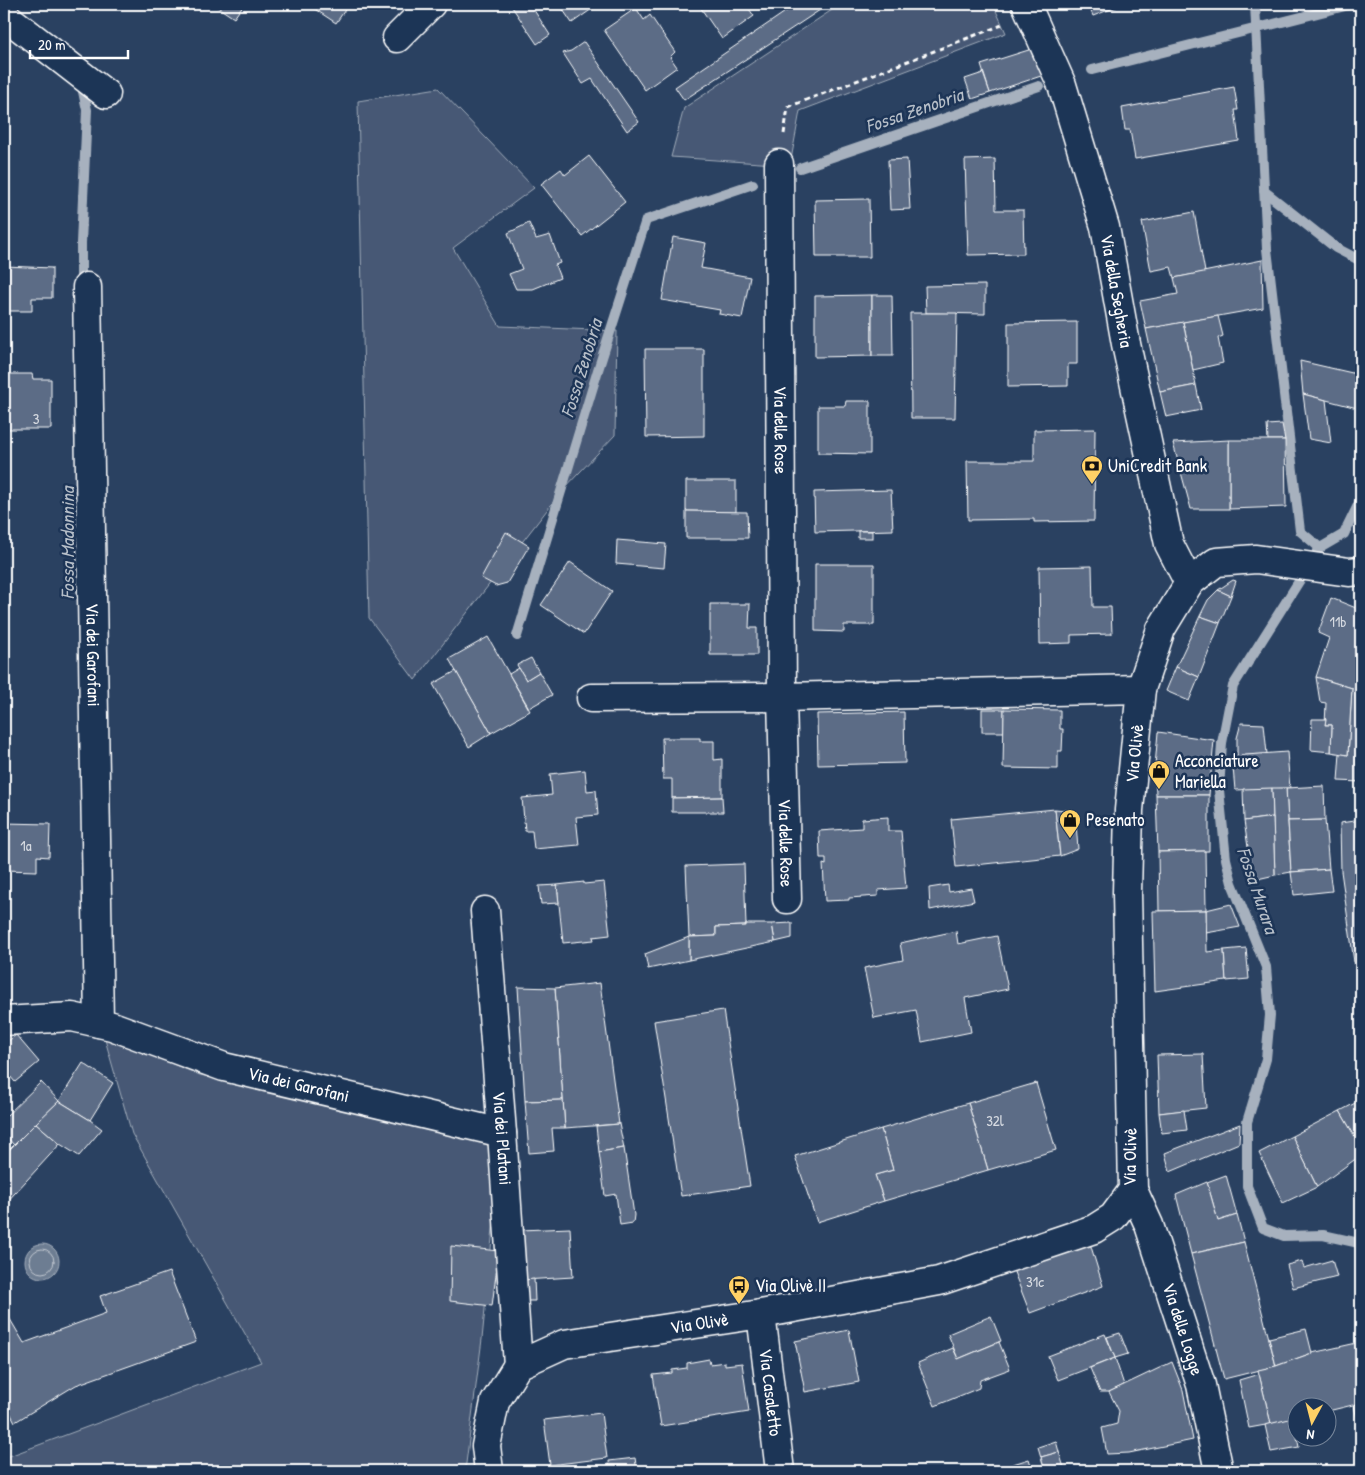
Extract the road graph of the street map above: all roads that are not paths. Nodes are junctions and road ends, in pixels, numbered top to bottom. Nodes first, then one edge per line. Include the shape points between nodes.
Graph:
1 (431, 4) edge
2 (1028, 9) edge
3 (4, 15) edge
4 (397, 38) dead end
5 (106, 94) dead end
6 (780, 164) road end
7 (87, 287) dead end
8 (1355, 572) edge
9 (1189, 583) junction
10 (1141, 689) junction
11 (782, 697) junction
12 (591, 698) dead end
13 (786, 899) dead end
14 (484, 911) dead end
15 (4, 1022) edge
16 (99, 1023) junction
17 (502, 1133) junction
18 (1132, 1190) junction
19 (761, 1314) junction
20 (518, 1365) junction
21 (489, 1471) edge
22 (780, 1471) edge
23 (1219, 1471) edge

1 - 4 street
2 - 9 street, Via della Segheria via 1062,85 1105,227 1126,344 1169,544
3 - 5 street
6 - 11 street, Via delle Rose
7 - 16 street, Via dei Garofani
8 - 9 street, Via Olivè via 1256,558 1216,562
9 - 10 street, Via Olivè via 1161,629
10 - 11 street
10 - 18 street, Via Olivè via 1129,810 1127,893
11 - 12 street
11 - 13 street, Via delle Rose
14 - 17 street, Via dei Platani
15 - 16 street, Via dei Garofani via 72,1017
16 - 17 street, Via dei Garofani via 224,1067
17 - 20 street, Via dei Platani
18 - 19 street, Via Olivè via 1113,1217 1094,1229 939,1281
18 - 23 street, Via delle Logge via 1150,1225 1201,1385
19 - 20 street, Via Olivè via 564,1344
19 - 22 street, Via Casaletto
20 - 21 street via 495,1402 486,1446

